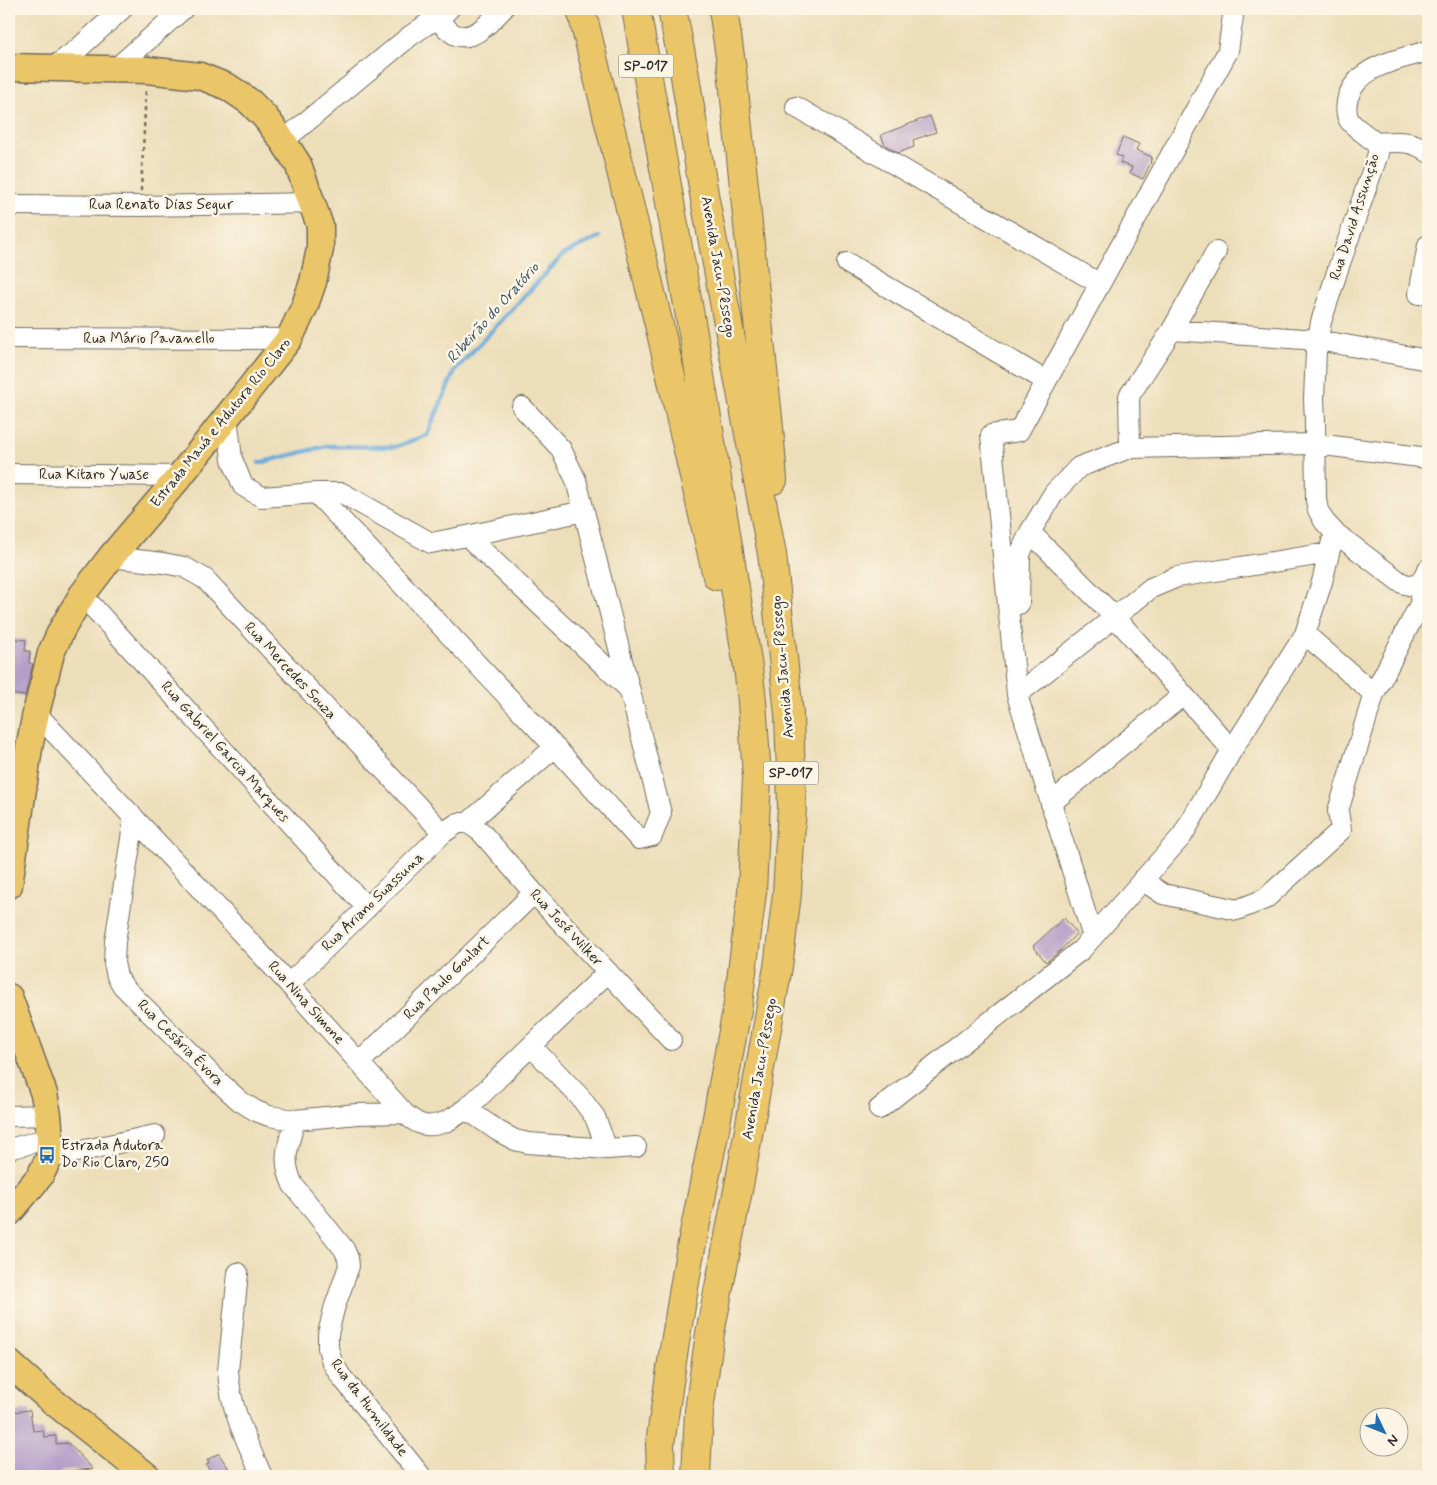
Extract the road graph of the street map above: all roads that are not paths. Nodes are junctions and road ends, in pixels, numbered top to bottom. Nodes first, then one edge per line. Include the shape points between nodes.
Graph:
1 (122, 9) edge
2 (184, 9) edge
3 (503, 9) edge
4 (581, 9) edge
5 (636, 9) edge
6 (672, 9) edge
7 (723, 9) edge
8 (1234, 9) edge
9 (438, 12) edge
10 (1428, 51) edge
11 (9, 67) edge
12 (52, 69) junction
13 (114, 70) junction
14 (796, 107) dead end
15 (283, 141) junction
16 (1375, 143) junction
17 (1428, 152) edge
18 (313, 203) junction
19 (9, 205) edge
20 (1428, 245) edge
21 (1216, 252) dead end
22 (847, 263) dead end
23 (1100, 284) junction
24 (1419, 294) dead end
25 (1172, 330) junction
26 (9, 338) edge
27 (289, 339) junction
28 (1318, 340) junction
29 (1428, 360) edge
30 (1046, 381) junction
31 (522, 407) dead end
32 (227, 417) junction
33 (1316, 444) junction
34 (1130, 448) junction
35 (1428, 458) edge
36 (9, 474) edge
37 (180, 476) junction
38 (316, 493) junction
39 (584, 511) junction
40 (1030, 532) junction
41 (1334, 532) junction
42 (467, 536) junction
43 (1329, 553) junction
44 (772, 554) junction
45 (111, 557) junction
46 (1423, 577) edge
47 (82, 596) junction
48 (1116, 618) junction
49 (1305, 634) junction
50 (748, 667) junction
51 (630, 690) junction
52 (1374, 694) junction
53 (1017, 695) junction
54 (1183, 695) junction
55 (36, 714) junction
56 (555, 747) junction
57 (1232, 750) junction
58 (1050, 803) junction
59 (134, 819) junction
60 (456, 827) junction
61 (1142, 880) junction
62 (9, 885) edge
63 (534, 893) junction
64 (367, 908) junction
65 (1093, 937) junction
66 (608, 972) junction
67 (289, 984) junction
68 (9, 997) edge
69 (671, 1040) dead end
70 (531, 1046) junction
71 (360, 1062) junction
72 (879, 1109) dead end
73 (462, 1111) junction
74 (404, 1113) junction
75 (9, 1116) edge
76 (296, 1120) junction
77 (155, 1136) dead end
78 (49, 1137) junction
79 (636, 1147) dead end
80 (9, 1149) edge
81 (607, 1149) junction
82 (9, 1213) edge
83 (238, 1273) dead end
84 (10, 1367) edge
85 (141, 1476) edge
86 (262, 1476) edge
87 (421, 1476) edge
88 (661, 1476) edge
89 (696, 1476) edge

1 - 12 street
2 - 13 street
3 - 9 street via 473,35 466,36 456,35
4 - 50 highway via 662,333 722,597 731,632
5 - 50 highway, SP-017
6 - 44 highway, Avenida Jacu-Pêssego / SP-017
7 - 44 highway via 769,428 774,491
8 - 23 street via 1228,51
9 - 15 street
10 - 16 street, Rua David Assunção via 1373,68 1354,86 1346,113 1350,121
11 - 12 main road, Estrada Mauá e Adutora Rio Claro
12 - 13 main road, Estrada Mauá e Adutora Rio Claro
13 - 15 main road, Estrada Mauá e Adutora Rio Claro via 200,76 228,87 250,102
14 - 23 street
15 - 18 main road, Estrada Mauá e Adutora Rio Claro via 298,164
16 - 17 street via 1410,142
16 - 28 street, Rua David Assunção via 1377,159 1335,277
18 - 19 street, Rua Renato Dias Segur
18 - 27 main road, Estrada Mauá e Adutora Rio Claro via 320,226 320,249 313,282
20 - 24 street
21 - 25 street
22 - 30 street
23 - 30 street
25 - 28 street
25 - 34 street via 1129,396
26 - 27 street, Rua Mário Pavanello
27 - 32 main road, Estrada Mauá e Adutora Rio Claro
28 - 29 street
28 - 33 street, Rua David Assunção via 1314,399
30 - 53 street via 1019,431 991,435
31 - 39 street via 561,449 576,480
32 - 37 main road, Estrada Mauá e Adutora Rio Claro
32 - 38 street via 232,459 243,486 262,497
33 - 34 street
33 - 35 street
33 - 41 street, Rua David Assunção via 1318,510
34 - 40 street via 1080,467 1054,493
36 - 37 street, Rua Kitaro Ywase
37 - 45 main road, Estrada Mauá e Adutora Rio Claro
38 - 42 street via 342,493 431,543
38 - 56 street
39 - 42 street
39 - 51 street
40 - 48 street
40 - 53 street via 1020,554
41 - 43 street
41 - 46 street, Rua David Assunção via 1400,582 1412,587
42 - 51 street
43 - 48 street via 1177,577 1151,588
43 - 49 street
44 - 89 highway, Avenida Jacu-Pêssego / SP-017 via 789,714 792,806 787,894 764,1050 710,1333 699,1411
45 - 47 main road, Estrada Mauá e Adutora Rio Claro
45 - 60 street, Rua Mercedes Souza via 184,567 205,579
46 - 52 street via 1421,602
47 - 55 main road, Estrada Mauá e Adutora Rio Claro via 51,653
47 - 64 street, Rua Gabriel Garcia Marques
48 - 53 street
48 - 54 street
49 - 52 street
49 - 57 street
50 - 88 highway, SP-017 via 757,777 752,892 738,1004 673,1355 660,1444
51 - 56 street via 661,813 652,836 639,839
52 - 61 street via 1338,811 1341,830 1265,899 1237,910 1163,894
53 - 58 street
54 - 57 street
54 - 58 street
55 - 59 street, Rua Nina Simone
55 - 62 main road, Estrada Mauá e Adutora Rio Claro
56 - 60 street, Rua Ariano Suassuna
57 - 61 street via 1182,836
58 - 65 street
59 - 67 street, Rua Nina Simone
59 - 76 street, Rua Cesária Évora via 115,942 117,976 123,986 240,1101 270,1116
60 - 63 street, Rua José Wilker via 481,832
60 - 64 street, Rua Ariano Suassuna
61 - 65 street
63 - 66 street, Rua José Wilker
63 - 71 street, Rua Paulo Goulart
64 - 67 street, Rua Ariano Suassuna
65 - 72 street via 1081,950
66 - 69 street, Rua José Wilker
66 - 70 street, Rua Nina Simone
67 - 71 street, Rua Nina Simone
68 - 78 main road via 44,1094
70 - 73 street, Rua Nina Simone
70 - 81 street via 595,1117
71 - 74 street, Rua Nina Simone
73 - 74 street, Rua Nina Simone via 444,1122 428,1125 414,1122
73 - 81 street via 472,1113 515,1140
74 - 76 street, Rua Cesária Évora
75 - 78 street
76 - 87 street, Rua da Humildade via 286,1153 288,1175 292,1185 348,1258 349,1266 328,1334 332,1362
77 - 78 street
78 - 80 street
78 - 82 main road via 40,1176
79 - 81 street
83 - 86 street via 229,1387 244,1438
84 - 85 main road

